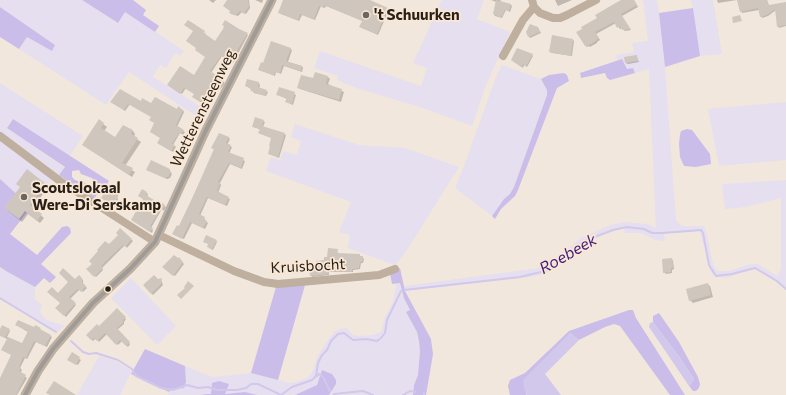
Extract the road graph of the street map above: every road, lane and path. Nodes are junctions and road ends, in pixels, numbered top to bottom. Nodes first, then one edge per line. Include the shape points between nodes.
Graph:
1 (272, 0) edge
2 (596, 0) edge
3 (533, 3) edge
4 (503, 56) dead end
5 (0, 136) edge
6 (157, 239) junction
7 (395, 269) dead end
8 (26, 395) edge

1 - 6 street, Wetterensteenweg via 206,130
2 - 3 street via 560,18 549,18 540,13
3 - 4 street
5 - 6 street, Kruisbocht via 60,181
6 - 7 street, Kruisbocht via 264,282 278,284 380,275
6 - 8 street, Wetterensteenweg via 130,269 93,303 53,349

